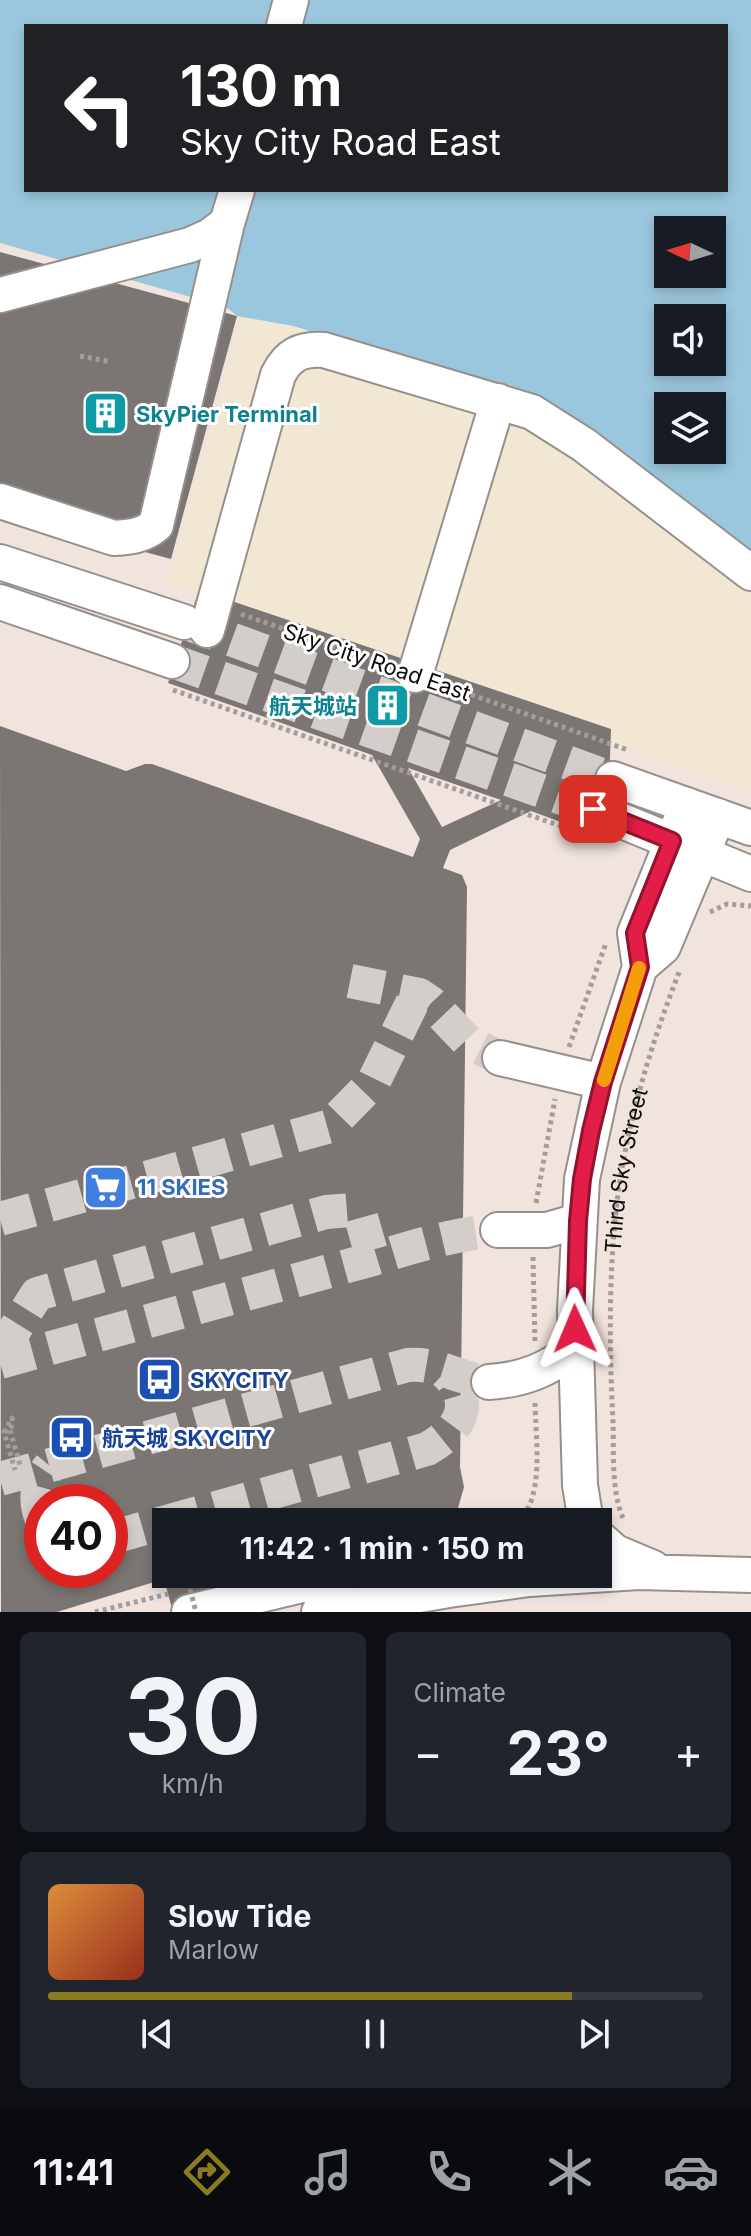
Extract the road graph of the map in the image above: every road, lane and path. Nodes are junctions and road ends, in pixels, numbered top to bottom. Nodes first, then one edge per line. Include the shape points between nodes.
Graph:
1 (291, 0) edge
2 (285, 24) edge
3 (236, 192) edge
4 (227, 223) junction
5 (0, 295) edge
6 (80, 356) dead end
7 (111, 362) dead end
8 (498, 401) junction
9 (0, 501) edge
10 (0, 562) edge
11 (751, 573) edge
12 (0, 602) edge
13 (202, 619) junction
14 (165, 673) joint
15 (415, 675) junction
16 (622, 765) joint
17 (702, 810) junction
18 (587, 821) joint
19 (751, 828) edge
20 (687, 847) junction
21 (751, 874) edge
22 (751, 906) edge
23 (703, 920) dead end
24 (685, 959) dead end
25 (500, 1058) tunnel mouth
26 (603, 1082) junction
27 (578, 1221) junction
28 (498, 1230) tunnel mouth
29 (576, 1348) junction
30 (489, 1382) tunnel mouth
31 (7, 1431) dead end
32 (18, 1469) dead end
33 (572, 1508) edge
34 (595, 1508) edge
35 (612, 1549) edge
36 (612, 1573) edge
37 (673, 1573) junction
38 (751, 1575) edge
39 (190, 1588) edge
40 (289, 1588) edge
41 (463, 1588) edge
42 (189, 1612) edge
43 (196, 1612) edge
44 (319, 1612) edge

1 - 2 street
3 - 4 street
4 - 5 street via 190,245
4 - 9 street via 156,525 133,537 114,538
6 - 7 path
8 - 11 street via 558,427
8 - 13 street via 324,350 296,353 278,375
8 - 15 street
10 - 13 street
12 - 14 street
13 - 15 path, Sky City Road East
14 - 18 path
15 - 16 path, Sky City Road East
16 - 17 street
17 - 19 street
17 - 20 street, Third Sky Street
18 - 20 street
20 - 21 street
20 - 26 street, Third Sky Street via 663,947 640,967
22 - 23 path via 727,904
24 - 34 path, Third Sky Street via 631,1122 617,1205 612,1399 616,1489
25 - 26 street
26 - 27 street, Third Sky Street
27 - 28 street via 547,1230
27 - 29 street, Third Sky Street
29 - 30 street via 535,1374
29 - 33 street, Third Sky Street via 580,1485
31 - 32 path
35 - 37 street
36 - 37 street
37 - 38 street
39 - 43 path, bridge
40 - 42 street
41 - 44 street

